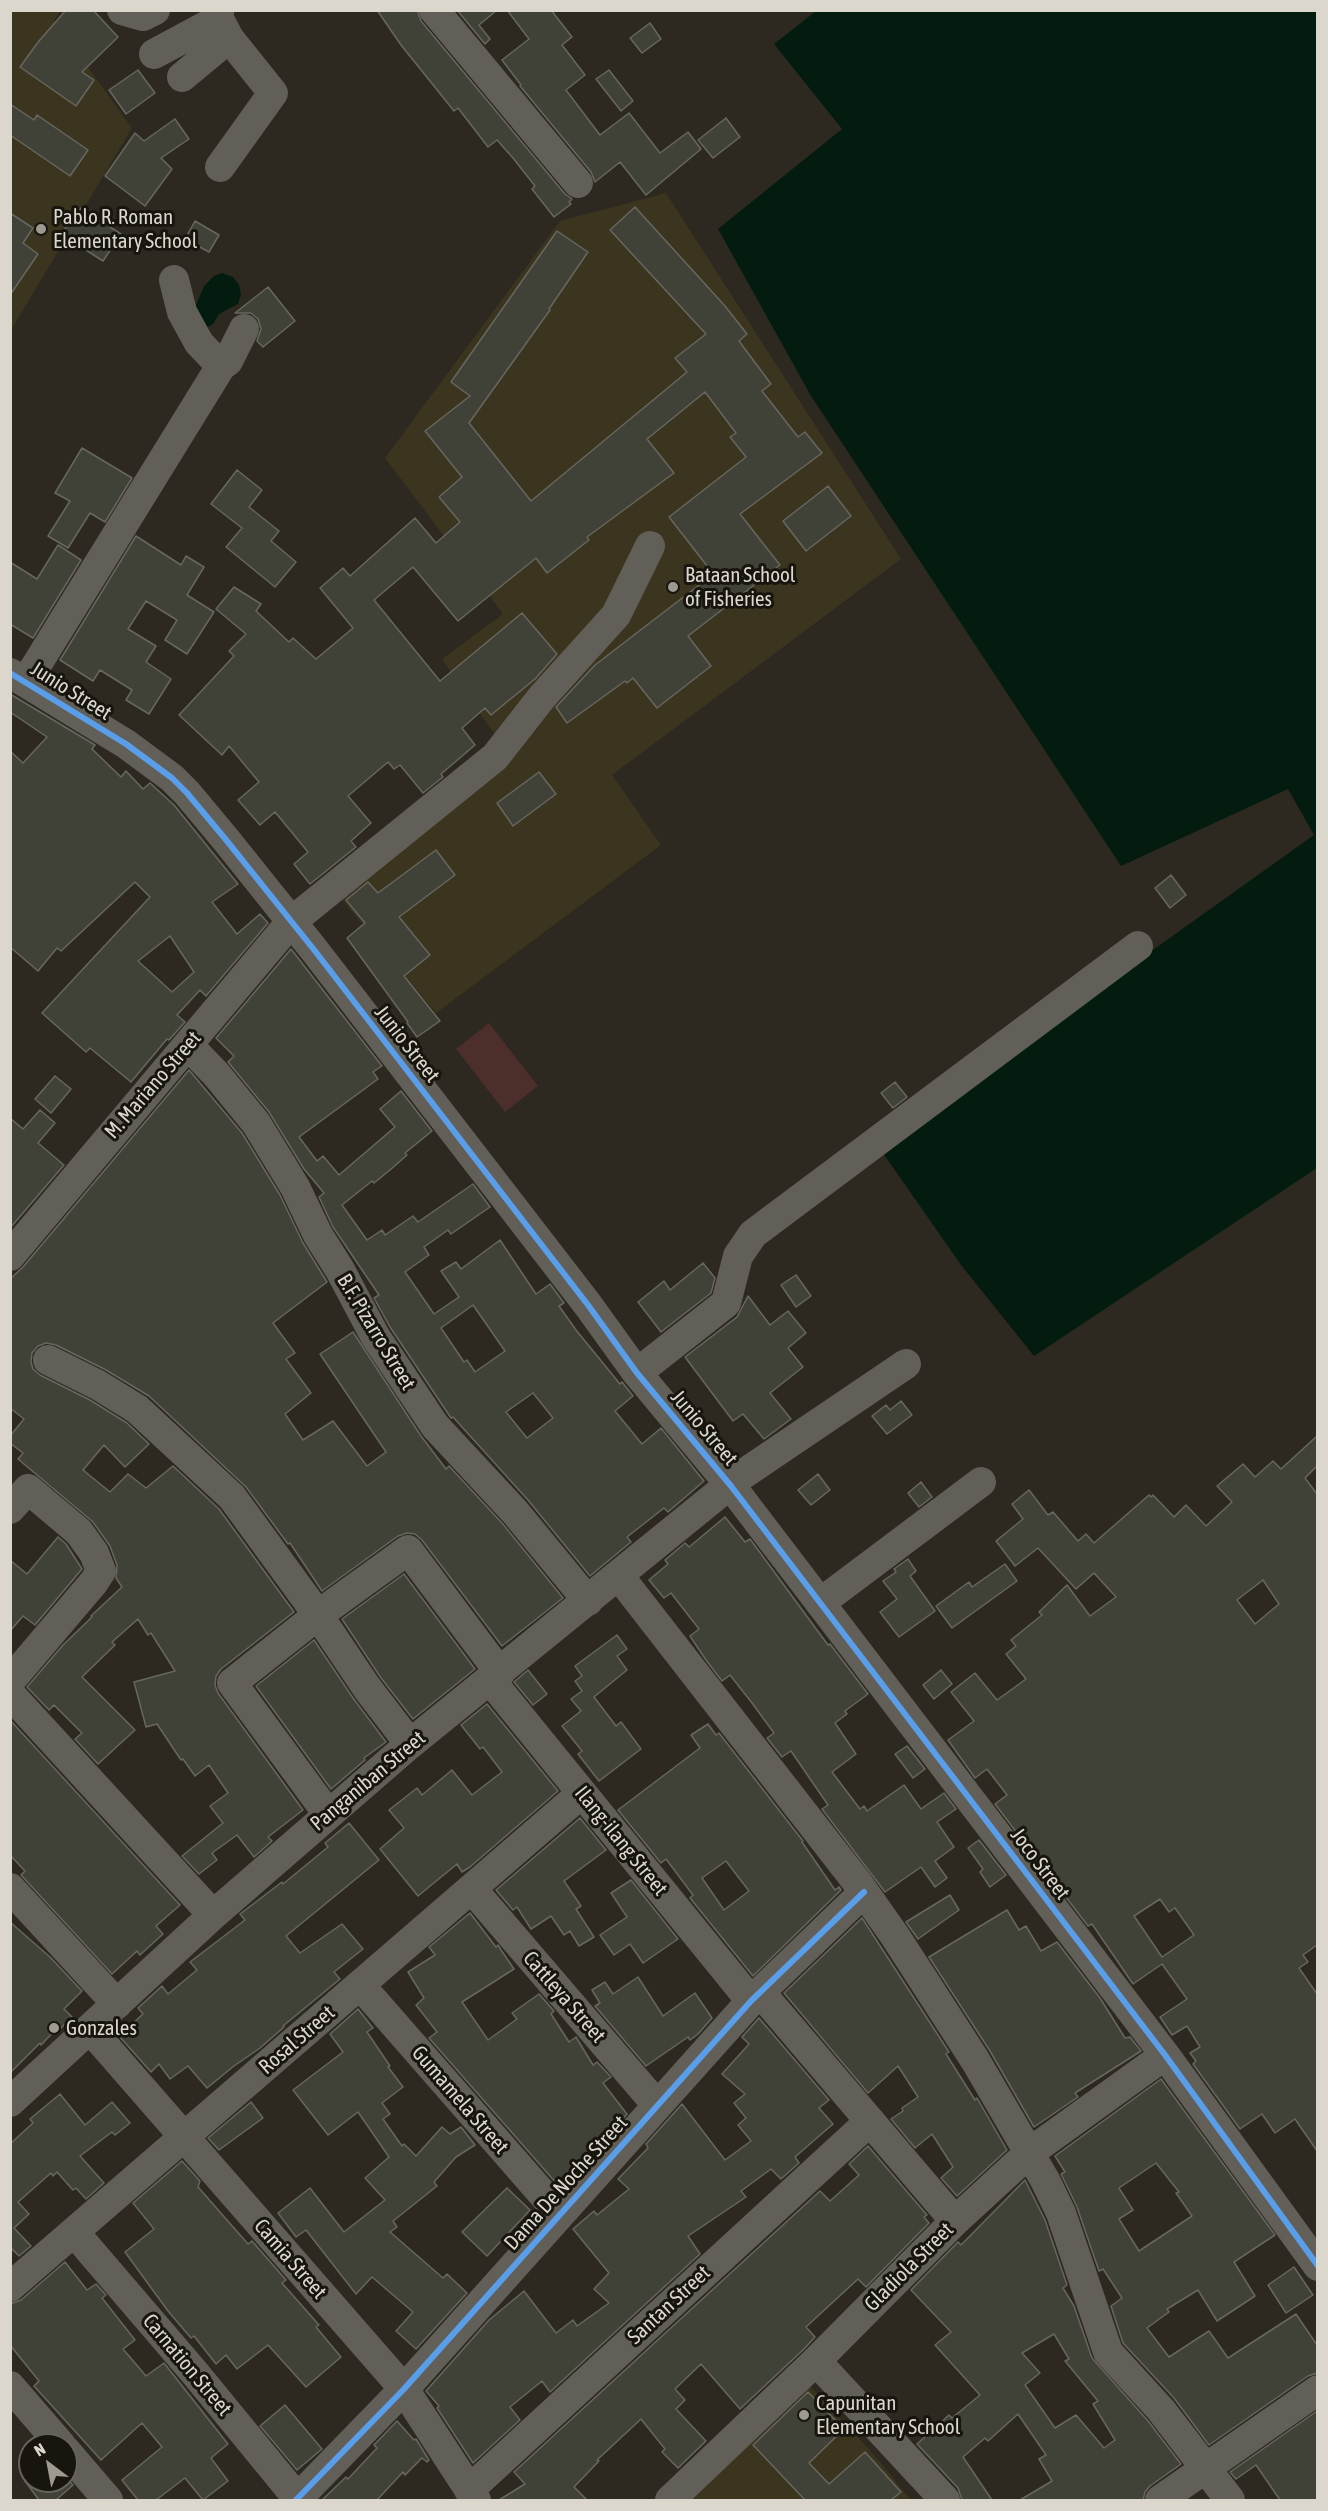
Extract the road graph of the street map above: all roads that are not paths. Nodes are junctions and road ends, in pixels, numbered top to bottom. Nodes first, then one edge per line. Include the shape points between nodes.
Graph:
1 (122, 10) edge
2 (155, 10) edge
3 (434, 10) edge
4 (210, 22) edge
5 (154, 54) dead end
6 (182, 77) dead end
7 (220, 167) dead end
8 (578, 183) dead end
9 (174, 280) dead end
10 (244, 329) dead end
11 (221, 366) junction
12 (650, 546) dead end
13 (20, 672) edge
14 (294, 919) junction
15 (1138, 946) dead end
16 (188, 1046) junction
17 (10, 1256) edge
18 (48, 1360) dead end
19 (906, 1364) dead end
20 (642, 1369) junction
21 (735, 1481) junction
22 (981, 1482) dead end
23 (10, 1509) edge
24 (619, 1576) junction
25 (588, 1601) junction
26 (820, 1604) junction
27 (318, 1615) junction
28 (495, 1677) junction
29 (10, 1681) edge
30 (10, 1694) edge
31 (410, 1744) junction
32 (582, 1793) junction
33 (328, 1814) junction
34 (10, 1888) edge
35 (471, 1889) junction
36 (864, 1892) junction
37 (213, 1915) junction
38 (360, 1985) junction
39 (755, 1996) junction
40 (117, 2004) junction
41 (90, 2029) junction
42 (1165, 2055) junction
43 (10, 2102) edge
44 (657, 2105) junction
45 (870, 2121) junction
46 (184, 2138) junction
47 (1029, 2153) junction
48 (560, 2214) junction
49 (956, 2221) junction
50 (74, 2232) junction
51 (1317, 2266) edge
52 (10, 2287) edge
53 (816, 2361) junction
54 (10, 2385) edge
55 (404, 2389) junction
56 (1317, 2390) edge
57 (51, 2433) edge
58 (78, 2466) edge
59 (1205, 2468) junction
60 (473, 2495) edge
61 (105, 2500) edge
62 (297, 2500) edge
63 (670, 2500) edge
64 (945, 2500) edge
65 (1160, 2500) edge
66 (1230, 2500) edge

1 - 2 street via 143,16
3 - 8 street
4 - 5 street
4 - 6 street
4 - 7 street via 273,93
9 - 11 street via 182,312 199,342
10 - 11 street via 228,361
11 - 13 street
12 - 14 street, M. Mariano Street via 616,615 542,697 495,757
13 - 14 street, Junio Street via 172,778
14 - 16 street, M. Mariano Street
14 - 20 street, Junio Street via 573,1286
15 - 20 street via 753,1234 738,1256 726,1303
16 - 17 street, M. Mariano Street
16 - 25 street, B.F. Pizarro Street via 233,1094 261,1132 375,1336 435,1426 520,1518
18 - 27 street via 137,1409 232,1497
19 - 21 street, Panganiban Street
20 - 21 street, Junio Street
21 - 24 street, Panganiban Street
21 - 26 street, Joco Street
22 - 26 street
23 - 29 street via 28,1489 79,1532 101,1571
24 - 25 street, Panganiban Street
24 - 36 street
25 - 28 street, Panganiban Street
26 - 42 street, Joco Street
27 - 28 street, Ilang-ilang Street via 408,1550
27 - 31 street
27 - 33 street via 232,1683
28 - 31 street, Panganiban Street
28 - 32 street, Ilang-ilang Street
30 - 37 street
31 - 33 street, Panganiban Street
32 - 35 street, Rosal Street
32 - 39 street, Ilang-ilang Street
33 - 37 street, Panganiban Street
34 - 40 street
35 - 38 street, Rosal Street
35 - 44 street, Cattleya Street
36 - 39 street, Dama De Noche Street
36 - 47 street via 943,2008
37 - 40 street, Panganiban Street
38 - 46 street, Rosal Street
38 - 48 street, Gumamela Street
39 - 44 street, Dama De Noche Street
39 - 45 street, Ilang-ilang Street
40 - 41 street, Panganiban Street
41 - 43 street, Panganiban Street
41 - 46 street, Camia Street
42 - 47 street, Gladiola Street
42 - 51 street, Joco Street
44 - 48 street, Dama De Noche Street
45 - 49 street, Ilang-ilang Street
45 - 60 street, Santan Street
46 - 50 street, Rosal Street
46 - 55 street, Camia Street
47 - 49 street, Gladiola Street
47 - 59 street via 1061,2213 1108,2352 1161,2410
48 - 55 street, Dama De Noche Street
49 - 53 street, Gladiola Street
50 - 52 street, Rosal Street
50 - 62 street, Carnation Street
53 - 63 street, Gladiola Street
53 - 64 street
54 - 57 street
55 - 60 street, Camia Street
55 - 62 street, Dama De Noche Street
56 - 59 street
58 - 61 street
59 - 65 street
59 - 66 street

